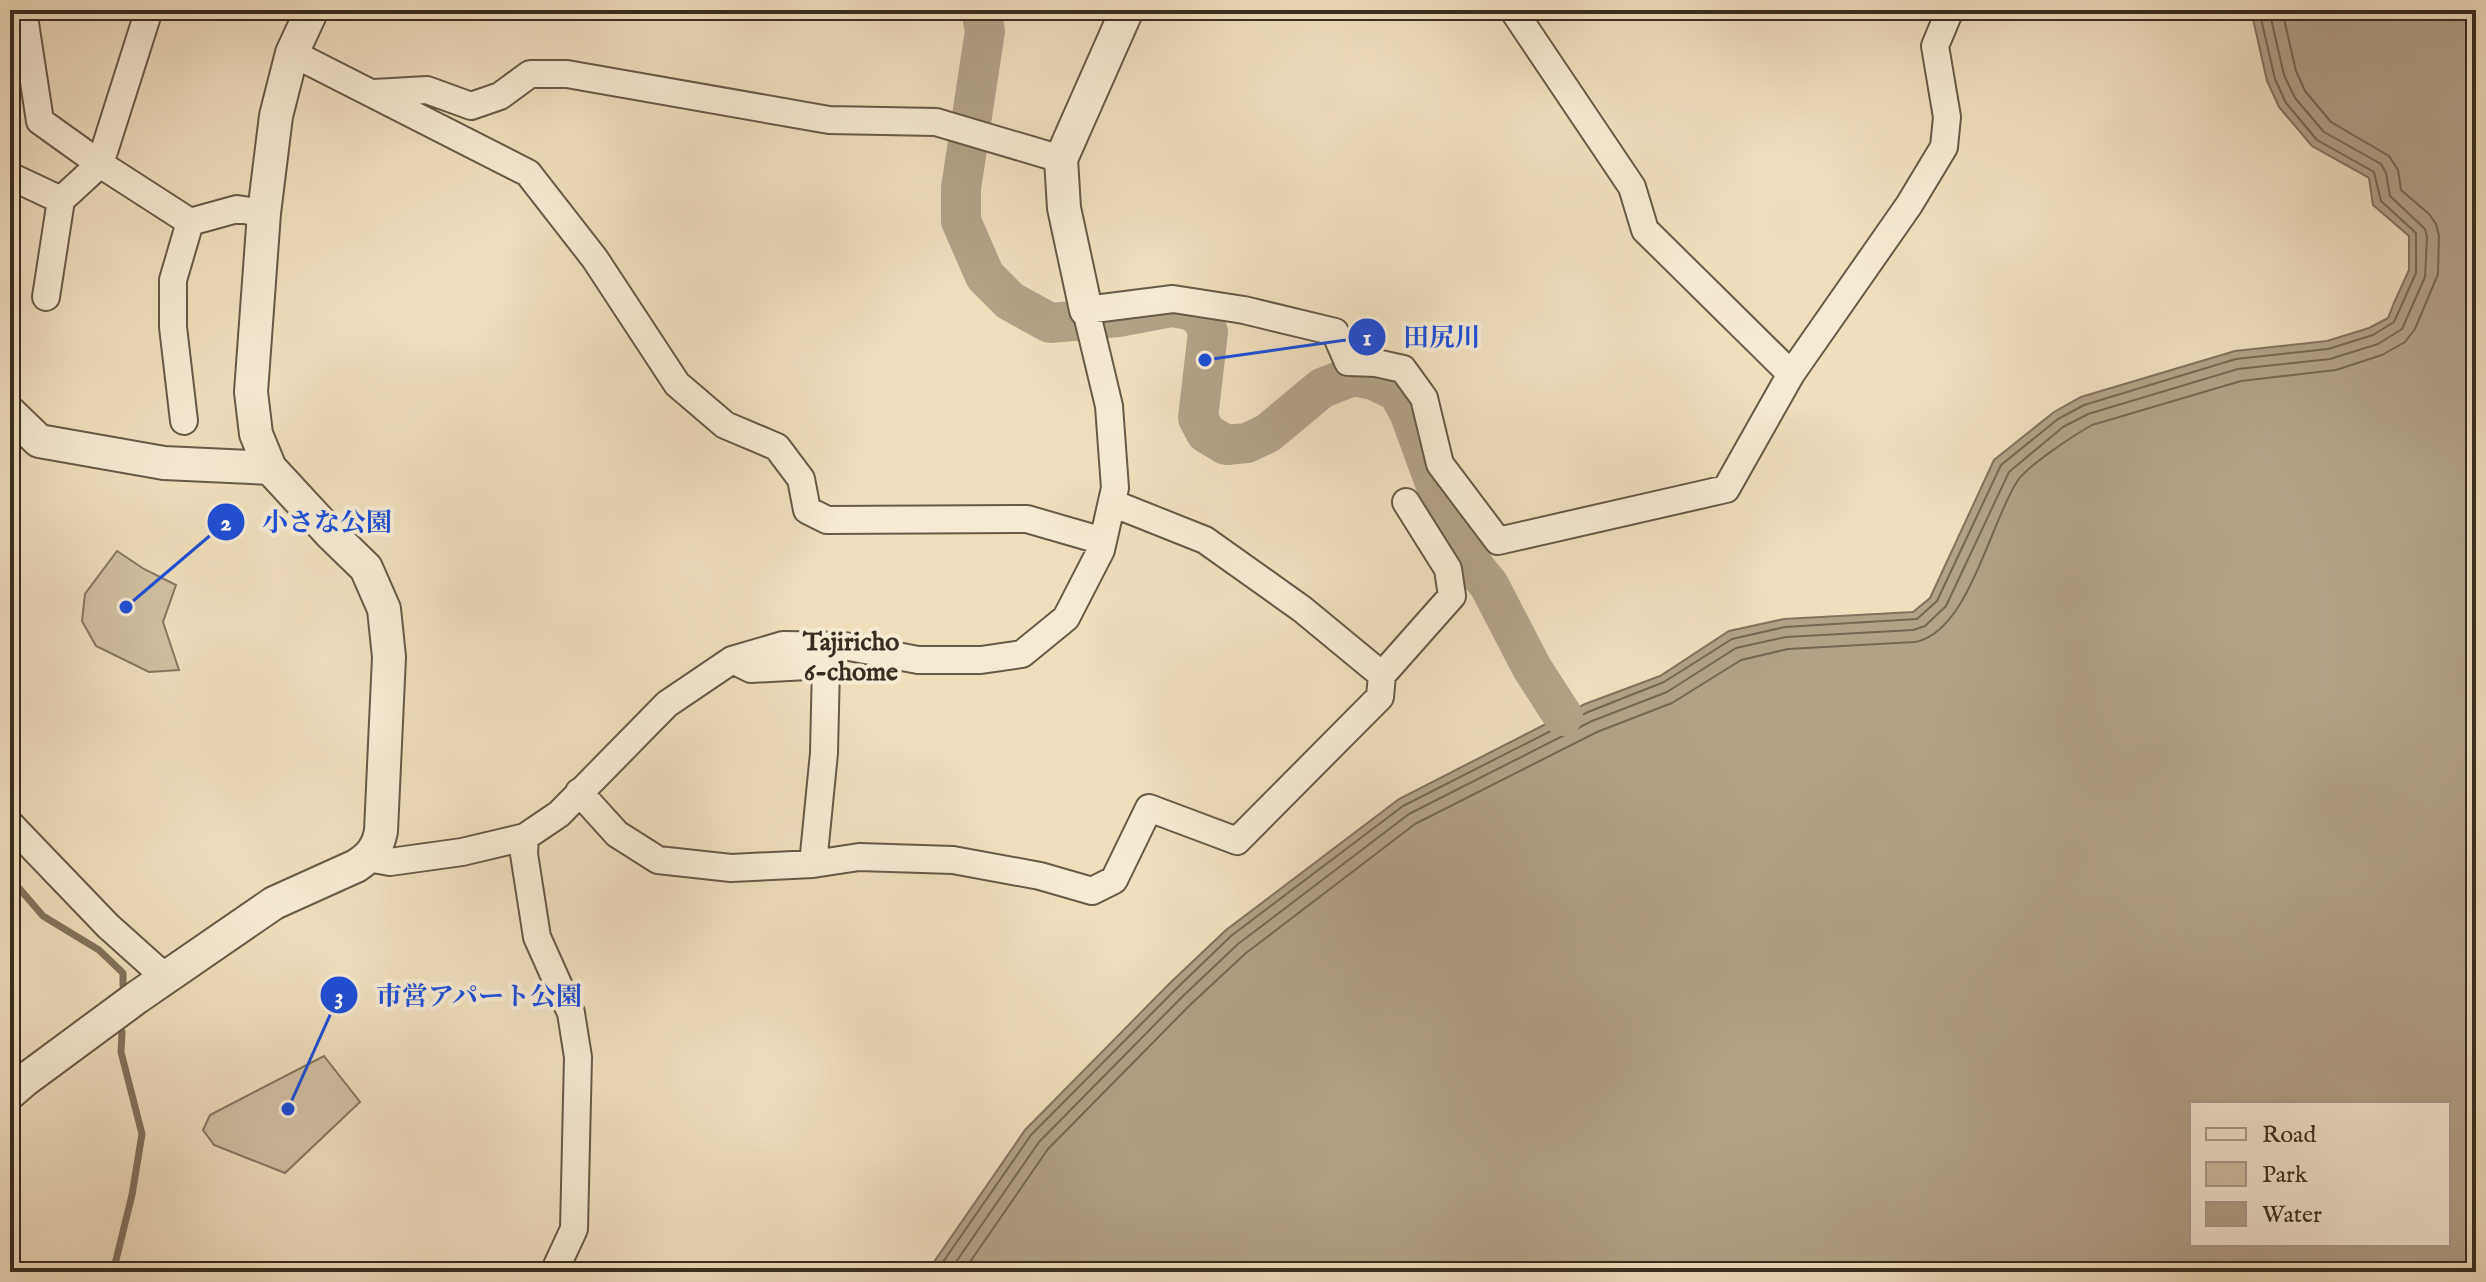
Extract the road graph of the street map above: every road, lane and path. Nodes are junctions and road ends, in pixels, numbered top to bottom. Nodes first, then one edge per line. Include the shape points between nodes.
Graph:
1 (23, 10) edge
2 (149, 10) edge
3 (312, 10) edge
4 (1127, 10) edge
5 (1513, 10) edge
6 (1950, 10) edge
7 (292, 53) junction
8 (370, 93) junction
9 (1061, 159) junction
10 (100, 164) junction
11 (10, 176) edge
12 (61, 200) junction
13 (264, 213) junction
14 (190, 222) junction
15 (46, 297) dead end
16 (1089, 322) junction
17 (1791, 374) junction
18 (10, 413) edge
19 (184, 421) dead end
20 (270, 468) junction
21 (1406, 502) dead end
22 (1112, 503) junction
23 (1103, 541) junction
24 (732, 660) junction
25 (1382, 675) junction
26 (579, 792) junction
27 (10, 824) edge
28 (525, 837) junction
29 (368, 858) junction
30 (813, 864) junction
31 (166, 978) junction
32 (10, 1093) edge
33 (554, 1272) edge

1 - 10 street via 40,121
2 - 10 street
3 - 7 street
4 - 9 street
5 - 17 street via 1632,187 1645,230
6 - 17 street via 1935,46 1947,117 1944,147
7 - 8 street
7 - 13 street via 276,116
8 - 9 street via 427,90 471,106 500,96 530,74 567,74 829,120 936,122
8 - 23 street via 528,173 595,259 677,384 725,425 777,447 801,479 807,510 827,520 1027,519
9 - 16 street via 1064,208
10 - 12 street
10 - 14 street
11 - 12 street
12 - 15 street
13 - 14 street via 237,209
13 - 20 street via 251,392 256,434
14 - 19 street via 173,280
16 - 17 street via 1173,299 1335,332 1348,362 1403,369 1424,398 1440,464 1498,541 1726,489
16 - 22 street via 1109,406
18 - 20 street via 39,441 164,463
20 - 29 street via 366,568 384,609 389,657 381,831
21 - 25 street via 1448,569 1452,596
22 - 23 street
22 - 25 street via 1205,540
23 - 24 street via 1066,618 1022,654 918,660 844,646 783,645
24 - 26 street via 667,704
24 - 30 street via 751,669 826,665
25 - 30 street via 1380,697 1237,841 1149,808 1114,880 1092,891 953,860 859,857
26 - 28 street via 559,814
26 - 30 street via 617,834 658,860 731,868
27 - 31 street
28 - 29 street via 390,862
28 - 33 street via 537,937 571,1013 578,1057 574,1229
29 - 31 street via 274,903
31 - 32 street

